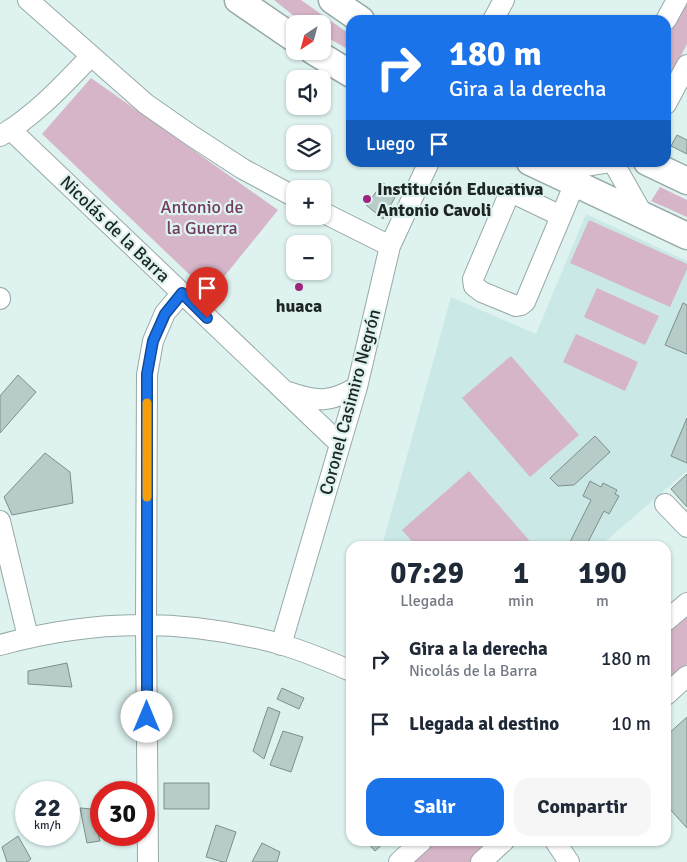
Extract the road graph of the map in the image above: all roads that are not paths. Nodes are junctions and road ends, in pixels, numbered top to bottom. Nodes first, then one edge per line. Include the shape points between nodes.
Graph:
1 (28, 0) edge
2 (238, 0) edge
3 (332, 0) edge
4 (504, 0) edge
5 (677, 0) edge
6 (354, 15) edge
7 (496, 15) edge
8 (669, 15) edge
9 (286, 33) edge
10 (91, 56) junction
11 (328, 60) edge
12 (687, 66) edge
13 (346, 71) edge
14 (671, 95) edge
15 (5, 133) edge
16 (427, 167) edge
17 (540, 167) edge
18 (615, 167) edge
19 (658, 167) edge
20 (687, 181) edge
21 (575, 183) junction
22 (286, 192) edge
23 (643, 215) junction
24 (331, 216) edge
25 (561, 216) junction
26 (687, 236) edge
27 (390, 246) junction
28 (182, 293) junction
29 (357, 387) junction
30 (284, 391) junction
31 (340, 444) junction
32 (665, 504) dead end
33 (0, 521) edge
34 (687, 527) edge
35 (687, 603) edge
36 (671, 617) edge
37 (146, 625) junction
38 (28, 637) junction
39 (0, 645) edge
40 (281, 645) junction
41 (346, 669) edge
42 (687, 676) edge
43 (671, 690) edge
44 (417, 846) edge
45 (498, 846) edge
46 (558, 846) edge
47 (148, 862) edge
48 (399, 862) edge
49 (480, 862) edge
50 (568, 862) edge

1 - 10 street
2 - 9 main road
3 - 6 main road
4 - 7 street
5 - 8 street
10 - 15 street via 52,97
10 - 22 street via 146,104 243,169
11 - 13 main road
12 - 14 street
15 - 28 street, Nicolás de la Barra
16 - 27 street, Coronel Casimiro Negrón
17 - 21 main road
18 - 23 street
19 - 20 main road
21 - 23 main road
21 - 25 street
23 - 26 main road
24 - 27 street
25 - 25 street via 521,306 474,286 473,279 510,195 515,194
27 - 29 street, Coronel Casimiro Negrón
28 - 30 street, Nicolás de la Barra
28 - 37 street via 165,314 153,341 147,374
29 - 30 street, Nicolás de la Barra via 334,398 321,400
29 - 31 street, Coronel Casimiro Negrón
30 - 31 street, Nicolás de la Barra
31 - 40 street, Coronel Casimiro Negrón
32 - 34 street
33 - 38 street
35 - 36 street
37 - 38 street via 106,626
37 - 40 street via 192,627
37 - 47 street
38 - 39 street
40 - 41 street
42 - 43 street
44 - 48 street
45 - 49 street
46 - 50 street

